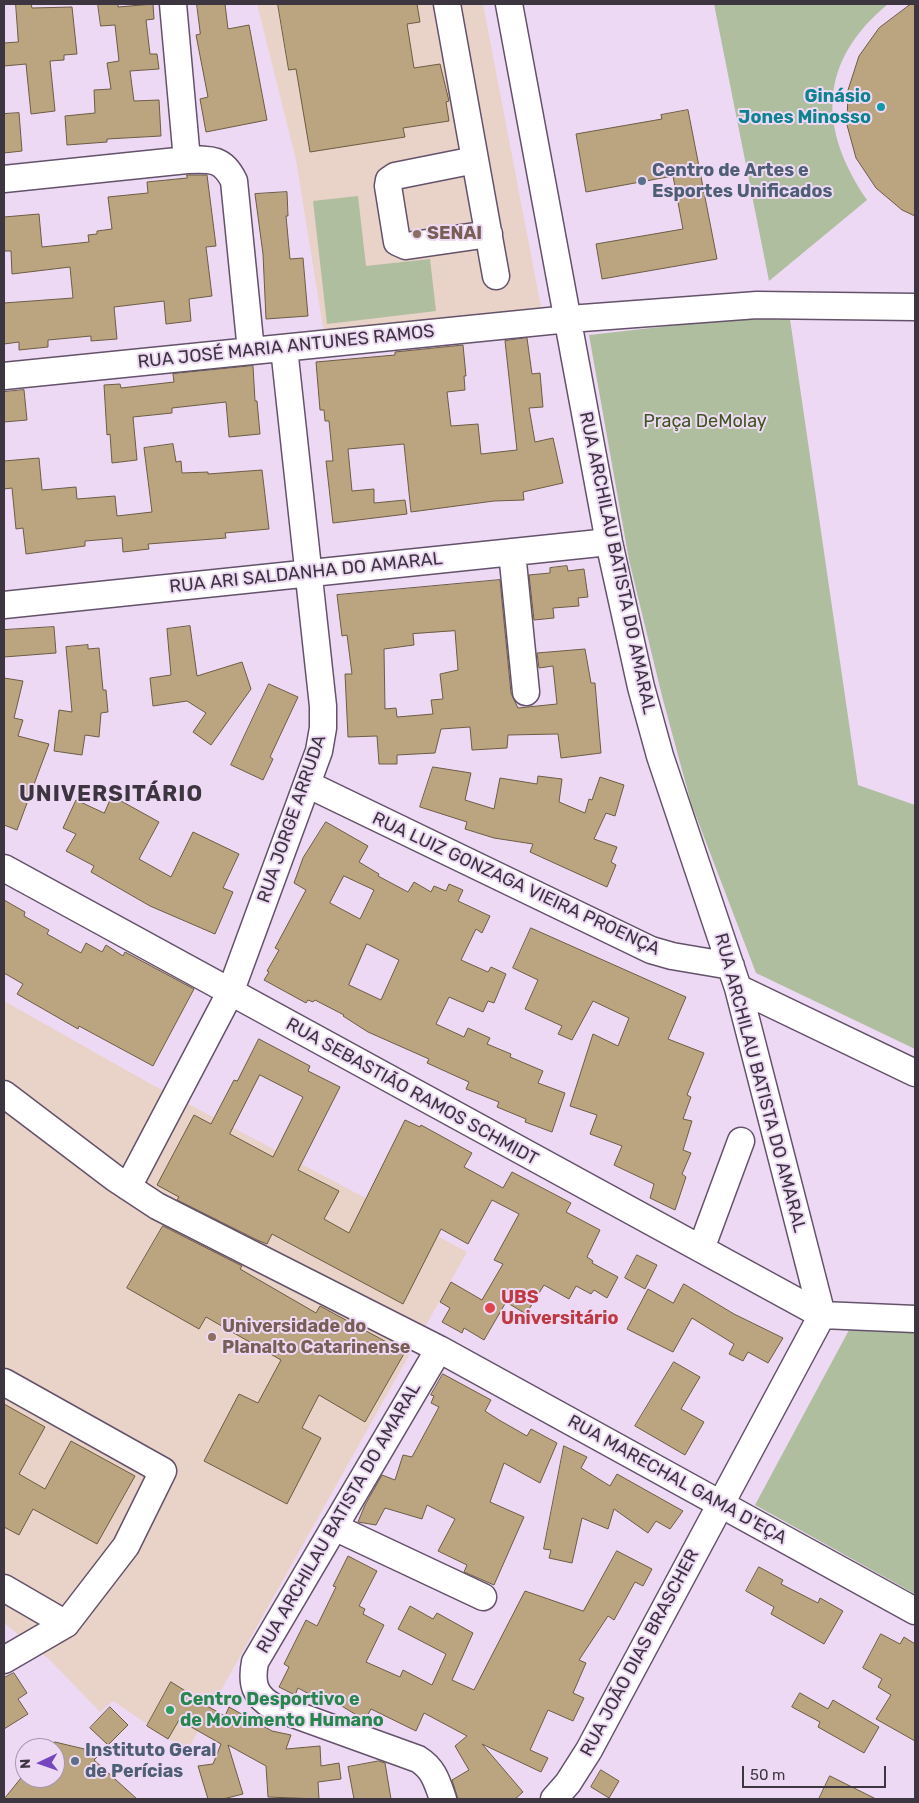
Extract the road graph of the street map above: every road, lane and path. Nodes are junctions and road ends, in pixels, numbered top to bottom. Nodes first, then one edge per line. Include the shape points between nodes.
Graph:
1 (173, 4) edge
2 (447, 4) edge
3 (510, 4) edge
4 (187, 160) junction
5 (475, 160) junction
6 (4, 179) edge
7 (488, 234) junction
8 (496, 276) dead end
9 (915, 307) edge
10 (568, 319) junction
11 (284, 348) junction
12 (251, 351) junction
13 (4, 376) edge
14 (609, 542) junction
15 (512, 552) junction
16 (308, 573) junction
17 (4, 605) edge
18 (526, 692) dead end
19 (307, 784) junction
20 (4, 868) edge
21 (734, 977) junction
22 (230, 993) junction
23 (915, 1073) edge
24 (4, 1094) edge
25 (741, 1142) dead end
26 (128, 1187) junction
27 (701, 1249) junction
28 (822, 1315) junction
29 (915, 1319) edge
30 (439, 1348) junction
31 (4, 1382) edge
32 (720, 1504) junction
33 (334, 1527) junction
34 (4, 1588) edge
35 (483, 1597) dead end
36 (915, 1611) edge
37 (66, 1624) junction
38 (4, 1660) edge
39 (443, 1799) edge
40 (554, 1799) edge

1 - 4 street
2 - 5 street
3 - 10 street, RUA ARCHILAU BATISTA DO AMARAL
4 - 6 street
4 - 12 street via 217,162 228,168 234,181
5 - 7 street
5 - 7 street via 395,176 390,180 388,186 397,242 406,246
7 - 8 street
9 - 10 street, RUA JOSÉ MARIA ANTUNES RAMOS via 757,305
10 - 11 street, RUA JOSÉ MARIA ANTUNES RAMOS
10 - 14 street, RUA ARCHILAU BATISTA DO AMARAL
11 - 12 street, RUA JOSÉ MARIA ANTUNES RAMOS
11 - 16 street, RUA JORGE ARRUDA
12 - 13 street, RUA JOSÉ MARIA ANTUNES RAMOS
14 - 15 street, RUA ARI SALDANHA DO AMARAL
14 - 21 street, RUA ARCHILAU BATISTA DO AMARAL via 660,756
15 - 16 street, RUA ARI SALDANHA DO AMARAL
15 - 18 street
16 - 17 street, RUA ARI SALDANHA DO AMARAL
16 - 19 street, RUA JORGE ARRUDA via 323,706 319,751
19 - 21 street, RUA LUIZ GONZAGA VIEIRA PROENÇA via 651,950
19 - 22 street, RUA JORGE ARRUDA
20 - 22 street, RUA SEBASTIÃO RAMOS SCHMIDT
21 - 23 street, RUA LUIZ GONZAGA VIEIRA PROENÇA
21 - 28 street, RUA ARCHILAU BATISTA DO AMARAL
22 - 26 street, RUA JORGE ARRUDA
22 - 27 street, RUA SEBASTIÃO RAMOS SCHMIDT
24 - 26 street, RUA MARECHAL GAMA D'EÇA
25 - 27 street
26 - 30 street, RUA MARECHAL GAMA D'EÇA via 157,1206
27 - 28 street, RUA SEBASTIÃO RAMOS SCHMIDT
28 - 29 street
28 - 32 street, RUA JOÃO DIAS BRASCHER
30 - 32 street, RUA MARECHAL GAMA D'EÇA
30 - 33 street, RUA ARCHILAU BATISTA DO AMARAL
31 - 37 street via 163,1471 126,1546
32 - 36 street, RUA MARECHAL GAMA D'EÇA
32 - 40 street, RUA JOÃO DIAS BRASCHER via 589,1750
33 - 35 street
33 - 39 street, RUA ARCHILAU BATISTA DO AMARAL via 255,1662 252,1678 255,1691 263,1702 274,1707 427,1764 434,1773
34 - 37 street
37 - 38 street

